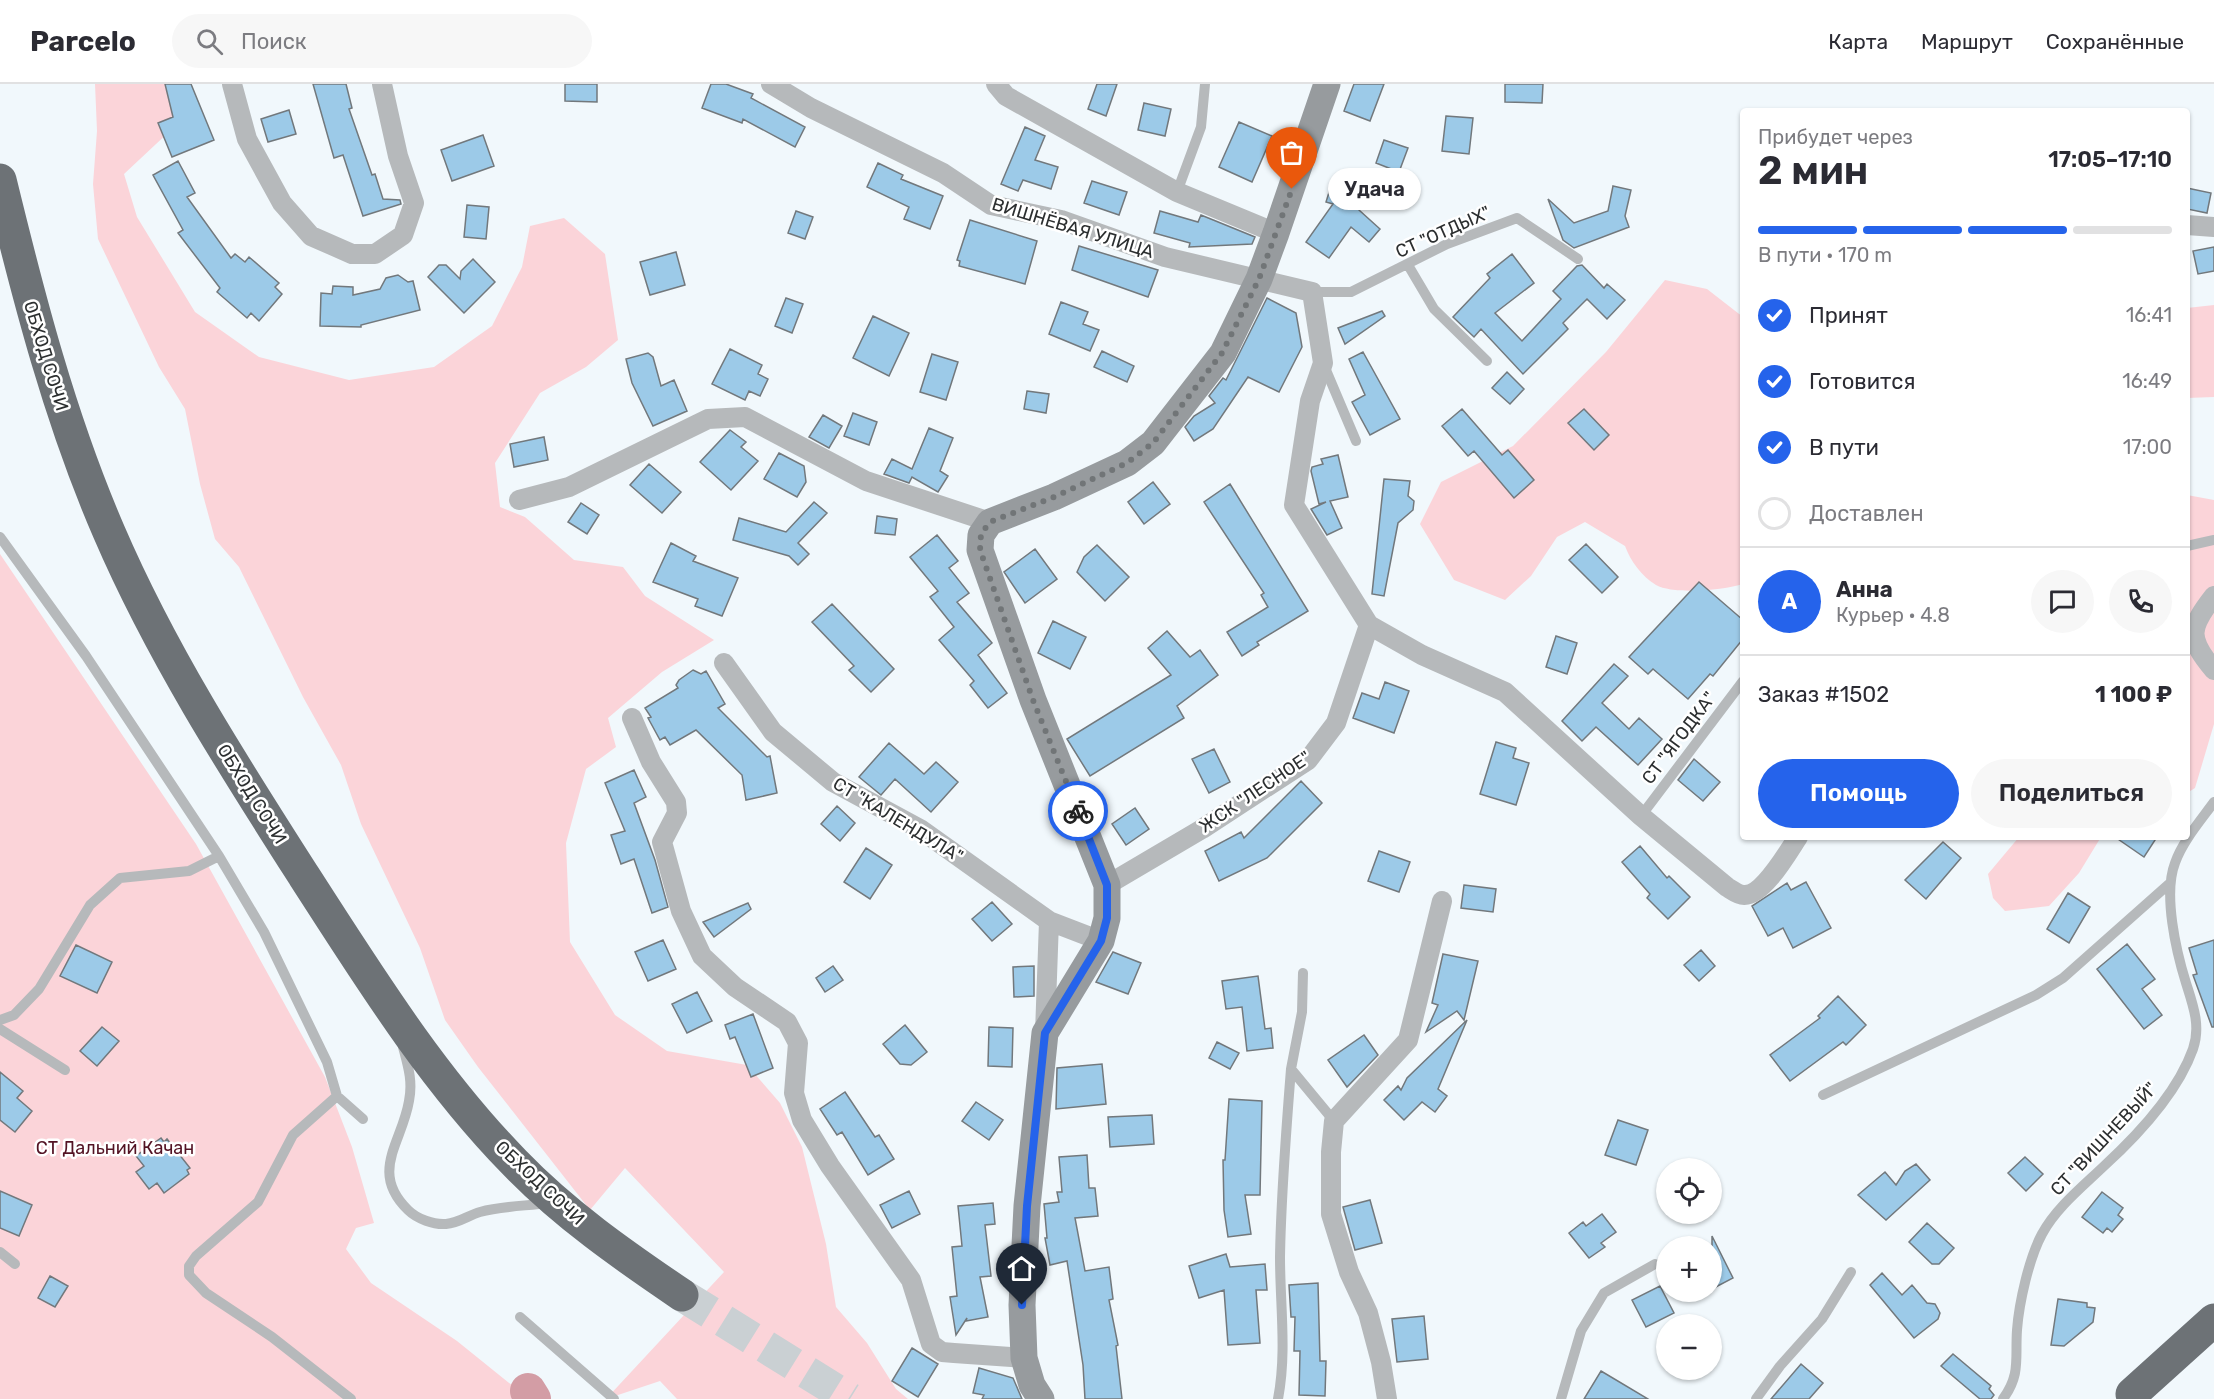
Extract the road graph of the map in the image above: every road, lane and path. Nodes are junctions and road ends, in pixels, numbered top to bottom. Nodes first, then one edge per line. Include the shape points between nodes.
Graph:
1 (232, 84) edge
2 (382, 84) edge
3 (771, 84) edge
4 (996, 84) edge
5 (1205, 84) edge
6 (1327, 84) edge
7 (0, 180) edge
8 (1178, 192) junction
9 (2190, 225) edge
10 (2214, 227) edge
11 (1276, 234) junction
12 (1578, 259) dead end
13 (1408, 265) junction
14 (1259, 279) junction
15 (1312, 292) junction
16 (1487, 361) dead end
17 (1323, 363) junction
18 (1356, 441) dead end
19 (519, 500) dead end
20 (990, 522) junction
21 (0, 537) edge
22 (2214, 540) edge
23 (2190, 545) edge
24 (2214, 596) edge
25 (1369, 625) junction
26 (724, 663) dead end
27 (2214, 670) edge
28 (1740, 685) edge
29 (632, 718) dead end
30 (2214, 802) edge
31 (1641, 816) junction
32 (2190, 838) edge
33 (1796, 840) edge
34 (2188, 840) edge
35 (219, 856) junction
36 (2169, 884) junction
37 (1107, 885) junction
38 (1442, 901) dead end
39 (1049, 921) junction
40 (1101, 941) junction
41 (1303, 973) dead end
42 (395, 1018) junction
43 (0, 1020) edge
44 (0, 1029) edge
45 (1045, 1033) junction
46 (1291, 1069) junction
47 (64, 1070) dead end
48 (1823, 1095) dead end
49 (337, 1096) junction
50 (363, 1119) dead end
51 (1334, 1121) junction
52 (555, 1202) junction
53 (0, 1252) edge
54 (15, 1264) dead end
55 (1655, 1264) dead end
56 (1851, 1272) dead end
57 (682, 1295) tunnel mouth
58 (520, 1317) dead end
59 (2214, 1320) edge
60 (1023, 1358) junction
61 (2132, 1394) dead end
62 (351, 1399) edge
63 (614, 1399) edge
64 (1041, 1399) edge
65 (1278, 1399) edge
66 (1387, 1399) edge
67 (1561, 1399) edge
68 (1756, 1399) edge
69 (2003, 1399) edge

1 - 2 street via 247,139 282,202 311,236 352,254 375,254 403,236 414,203 398,156
3 - 14 street, ВИШНЁВАЯ УЛИЦА via 943,173 991,205 1061,220 1165,256
4 - 8 street via 1006,96
5 - 8 lane via 1201,127
6 - 11 street
7 - 42 highway, ОБХОД СОЧИ via 29,298 70,433 109,533 163,642 227,756
8 - 11 street
9 - 10 street
11 - 14 street
12 - 13 lane, СТ "ОТДЫХ" via 1517,218 1447,244
13 - 15 lane, СТ "ОТДЫХ" via 1351,292
13 - 16 lane via 1434,309
14 - 15 street, ВИШНЁВАЯ УЛИЦА
14 - 20 street via 1222,353 1153,443 1127,463
15 - 17 street
17 - 18 lane
17 - 25 street via 1310,401 1294,505
19 - 20 street via 569,487 708,419 745,417 866,481
20 - 37 street via 981,534 980,550 1033,700
21 - 35 lane via 86,656
22 - 23 lane
24 - 27 street via 2199,615 2194,642
25 - 31 street via 1422,655 1505,692
25 - 37 street, ЖСК "ЛЕСНОЕ" via 1336,723 1308,760
26 - 39 street, СТ "КАЛЕНДУЛА" via 773,732 833,782 920,829
28 - 31 lane, СТ "ЯГОДКА"
29 - 60 street via 651,762 676,802 677,813 662,842 681,911 702,956 735,987 788,1022 798,1043 794,1093 802,1120 911,1280 931,1344 942,1352
30 - 32 lane, СТ "ВИШНЕВЫЙ"
31 - 33 street via 1726,887 1742,895 1765,884
34 - 36 lane, СТ "ВИШНЕВЫЙ" via 2175,860
35 - 43 lane via 189,871 120,878 90,904 39,989 14,1015
35 - 49 lane via 264,932 327,1062
36 - 48 lane via 2063,978 2036,995
36 - 69 lane, СТ "ВИШНЕВЫЙ" via 2181,965 2197,1017 2194,1047 2172,1091 2041,1235 2019,1318 2013,1386
37 - 40 street via 1107,918
38 - 51 street via 1408,1040
39 - 40 street, СТ "КАЛЕНДУЛА"
39 - 45 street
40 - 45 street
41 - 46 lane via 1302,1012
42 - 52 highway, ОБХОД СОЧИ via 465,1108
42 - 52 lane via 411,1077 406,1116 388,1167 390,1183 399,1201 411,1213 429,1222 445,1224 480,1212
44 - 47 lane
45 - 60 street via 1027,1206
46 - 51 lane
46 - 65 lane via 1282,1177 1284,1367
49 - 50 lane
49 - 62 lane via 293,1135 258,1202 196,1256 189,1266 189,1275 207,1293 272,1337
51 - 66 street via 1331,1214 1349,1272 1368,1313
52 - 57 highway, ОБХОД СОЧИ
53 - 54 lane
55 - 67 lane via 1604,1293 1581,1331
56 - 68 lane via 1822,1319
58 - 63 lane
59 - 61 highway
60 - 64 street

